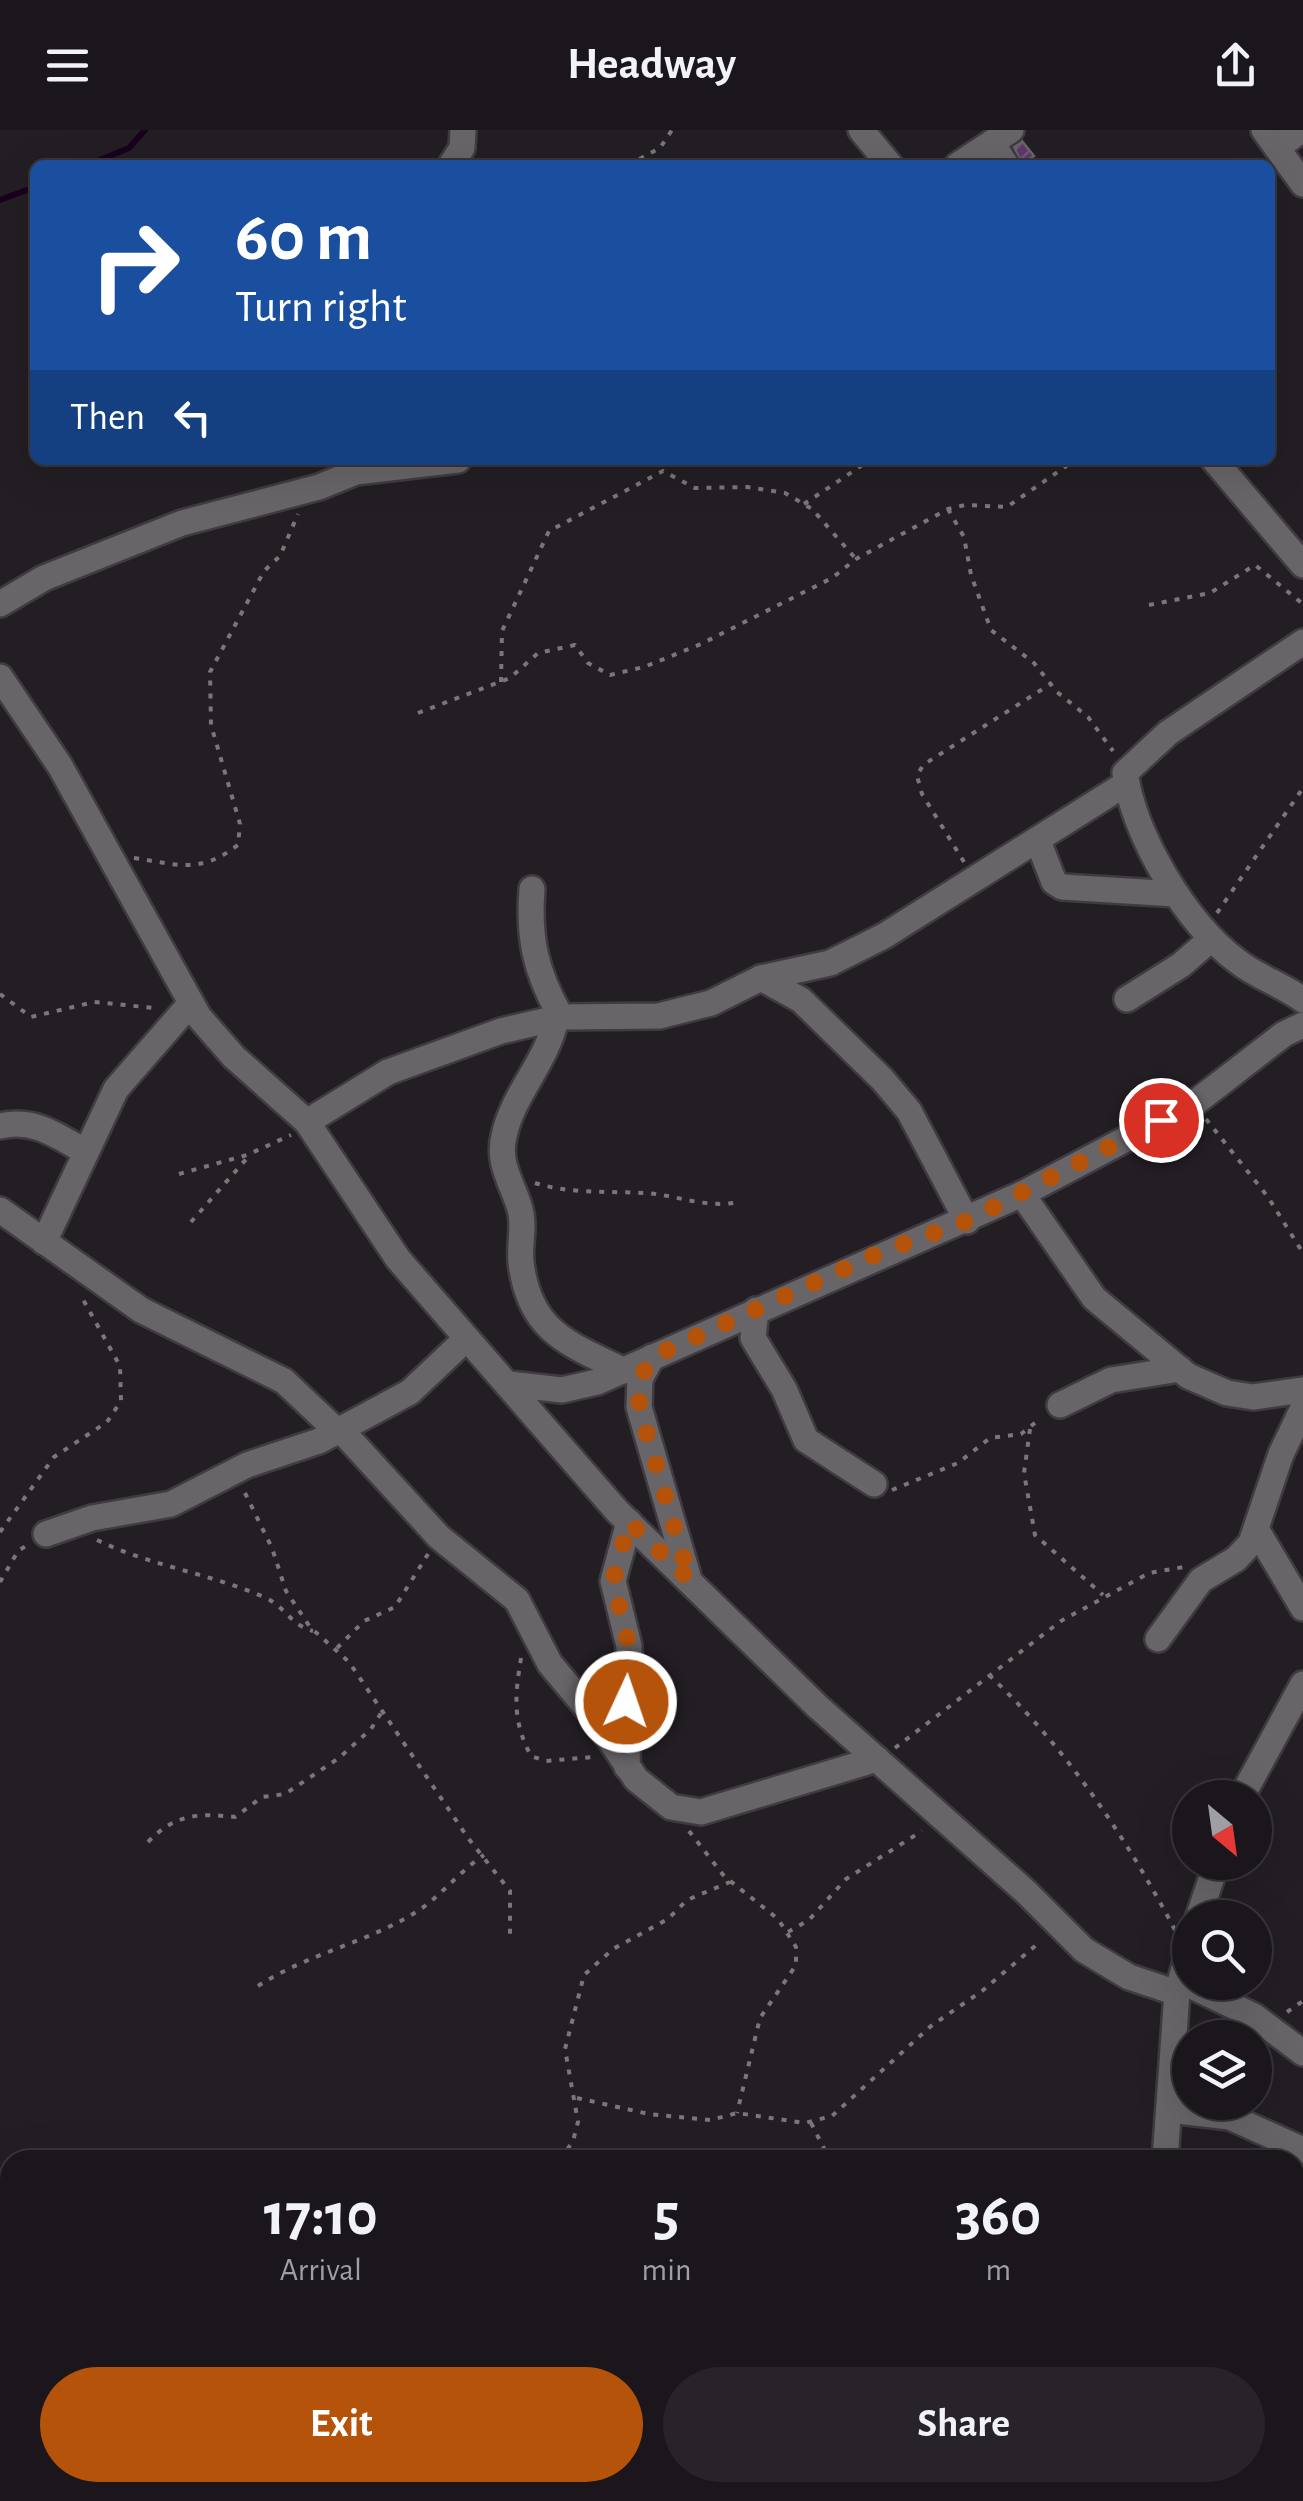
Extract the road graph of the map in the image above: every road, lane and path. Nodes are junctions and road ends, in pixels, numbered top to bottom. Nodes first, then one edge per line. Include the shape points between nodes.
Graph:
1 (464, 130) edge
2 (672, 130) edge
3 (861, 130) edge
4 (1300, 130) edge
5 (1270, 139) edge
6 (1003, 146) edge
7 (454, 160) edge
8 (637, 160) edge
9 (886, 160) edge
10 (970, 160) edge
11 (1303, 184) edge
12 (416, 465) edge
13 (862, 465) edge
14 (1067, 465) edge
15 (1218, 465) edge
16 (312, 488) junction
17 (804, 504) junction
18 (948, 509) junction
19 (856, 559) junction
20 (1303, 564) edge
21 (0, 604) edge
22 (1303, 604) edge
23 (1149, 605) dead end
24 (1303, 642) edge
25 (0, 677) edge
26 (501, 682) junction
27 (1050, 684) junction
28 (418, 713) dead end
29 (1126, 778) junction
30 (1303, 788) edge
31 (1038, 841) junction
32 (110, 857) junction
33 (975, 879) junction
34 (532, 889) dead end
35 (1176, 894) junction
36 (1209, 938) junction
37 (761, 978) junction
38 (0, 994) edge
39 (1128, 999) dead end
40 (1303, 1000) edge
41 (185, 1010) junction
42 (558, 1017) junction
43 (1303, 1025) edge
44 (1196, 1102) junction
45 (308, 1124) junction
46 (0, 1126) edge
47 (84, 1151) junction
48 (251, 1153) junction
49 (179, 1174) dead end
50 (506, 1176) junction
51 (1022, 1194) junction
52 (739, 1202) dead end
53 (0, 1210) edge
54 (967, 1221) junction
55 (191, 1222) dead end
56 (44, 1242) junction
57 (1303, 1254) edge
58 (76, 1287) dead end
59 (756, 1310) junction
60 (466, 1339) junction
61 (652, 1357) junction
62 (1180, 1369) junction
63 (625, 1371) junction
64 (509, 1384) junction
65 (1303, 1390) edge
66 (1060, 1405) joint
67 (1303, 1408) edge
68 (1031, 1428) junction
69 (340, 1431) junction
70 (230, 1473) junction
71 (874, 1484) joint
72 (629, 1522) junction
73 (1256, 1529) junction
74 (0, 1532) edge
75 (46, 1534) joint
76 (89, 1537) dead end
77 (439, 1537) junction
78 (1218, 1571) junction
79 (690, 1580) junction
80 (0, 1582) edge
81 (1103, 1595) junction
82 (1303, 1608) edge
83 (524, 1614) junction
84 (313, 1631) junction
85 (1158, 1640) dead end
86 (336, 1649) junction
87 (989, 1675) junction
88 (1303, 1684) edge
89 (383, 1710) junction
90 (623, 1761) junction
91 (884, 1765) junction
92 (1250, 1780) edge
93 (671, 1808) junction
94 (942, 1817) junction
95 (148, 1842) dead end
96 (484, 1855) junction
97 (730, 1882) junction
98 (1172, 1921) edge
99 (1058, 1925) junction
100 (788, 1932) junction
101 (510, 1936) dead end
102 (1172, 1985) edge
103 (258, 1986) dead end
104 (1178, 2000) edge
105 (1216, 2000) edge
106 (1303, 2053) edge
107 (576, 2098) junction
108 (1169, 2110) junction
109 (737, 2113) junction
110 (811, 2123) junction
111 (567, 2150) edge
112 (825, 2150) edge
113 (1166, 2150) edge
114 (1303, 2150) edge

1 - 7 street
2 - 8 path via 660,148
3 - 9 street
4 - 5 street
5 - 11 street
6 - 10 street
12 - 16 street via 356,472
13 - 17 path
14 - 18 path via 1006,507
15 - 20 street
16 - 21 street via 156,533 44,578
16 - 32 path via 210,672 213,736 240,824 238,844 178,867
17 - 19 path
17 - 26 path via 785,493 747,487 694,488 663,472 552,528 502,631
18 - 19 path
18 - 27 path via 964,537 992,630 1034,662
19 - 26 path via 822,583 644,667 599,671 568,644 538,653
22 - 23 path via 1255,565 1210,593
24 - 29 street via 1168,733
25 - 32 street via 35,724
26 - 28 path
27 - 29 path via 1088,717
27 - 33 path via 917,776
29 - 31 street
29 - 35 street
30 - 36 path via 1217,912
31 - 33 street
31 - 35 street via 1062,887
32 - 41 street
33 - 37 street via 854,953
34 - 42 street via 534,962
35 - 36 street
36 - 39 street
36 - 40 street
37 - 42 street via 711,1003 659,1016
37 - 54 street via 801,1000 882,1079 909,1111
38 - 41 path via 31,1016 94,1002
41 - 45 street
41 - 47 street via 116,1089
42 - 45 street via 418,1059
42 - 50 street via 504,1135
43 - 44 street
44 - 51 street
44 - 57 path
45 - 48 path
45 - 60 street via 398,1258
46 - 47 street via 44,1128
47 - 56 street
48 - 49 path
48 - 55 path
50 - 52 path via 558,1190
50 - 63 street via 522,1215 523,1274 539,1318 567,1344
51 - 54 street
51 - 62 street via 1094,1298
53 - 56 street
54 - 59 street
56 - 69 street via 141,1310 284,1381
58 - 74 path via 120,1366 121,1401 106,1422 54,1457
59 - 61 street
59 - 71 street via 753,1338 806,1440
60 - 64 street
60 - 69 street via 410,1392
61 - 63 street
61 - 79 street via 640,1379 639,1407
62 - 65 street via 1228,1393
62 - 66 street via 1110,1380
63 - 64 street via 562,1390
64 - 72 street
66 - 68 path
67 - 73 street
68 - 71 path via 990,1438 958,1463 898,1490
68 - 81 path via 1024,1472 1035,1534
69 - 70 street
69 - 77 street
70 - 75 street via 170,1504
70 - 84 path via 252,1502 286,1591
72 - 79 street
72 - 90 street via 613,1581 629,1646
73 - 78 street via 1251,1544
73 - 82 street
75 - 80 path via 18,1551
76 - 84 path via 139,1561 163,1562 270,1599 294,1625
77 - 83 street via 516,1600
77 - 86 path via 395,1607 364,1620
78 - 81 path via 1172,1566
78 - 85 street via 1201,1580
79 - 91 street
81 - 87 path
83 - 90 street via 550,1664
83 - 90 path via 513,1702 532,1756
84 - 86 path
86 - 89 path
87 - 91 path via 906,1734
87 - 98 path via 1100,1802
88 - 92 street
89 - 95 path via 338,1758 285,1794 262,1797 235,1818 176,1818
89 - 96 path
90 - 93 street
91 - 93 street via 701,1812
91 - 94 street
93 - 97 path
94 - 99 street
94 - 100 path via 846,1879
96 - 101 path via 510,1891
96 - 103 path via 412,1915 293,1964
97 - 100 path
97 - 107 path via 687,1900 668,1920 612,1949 584,1976 565,2049
99 - 102 street via 1114,1969
99 - 110 path via 832,2116
100 - 109 path via 796,1965 760,2018
104 - 108 street
105 - 106 street via 1242,2009
107 - 109 path via 711,2120
107 - 111 path
108 - 113 street
108 - 114 street via 1230,2117
109 - 110 path
110 - 112 path

